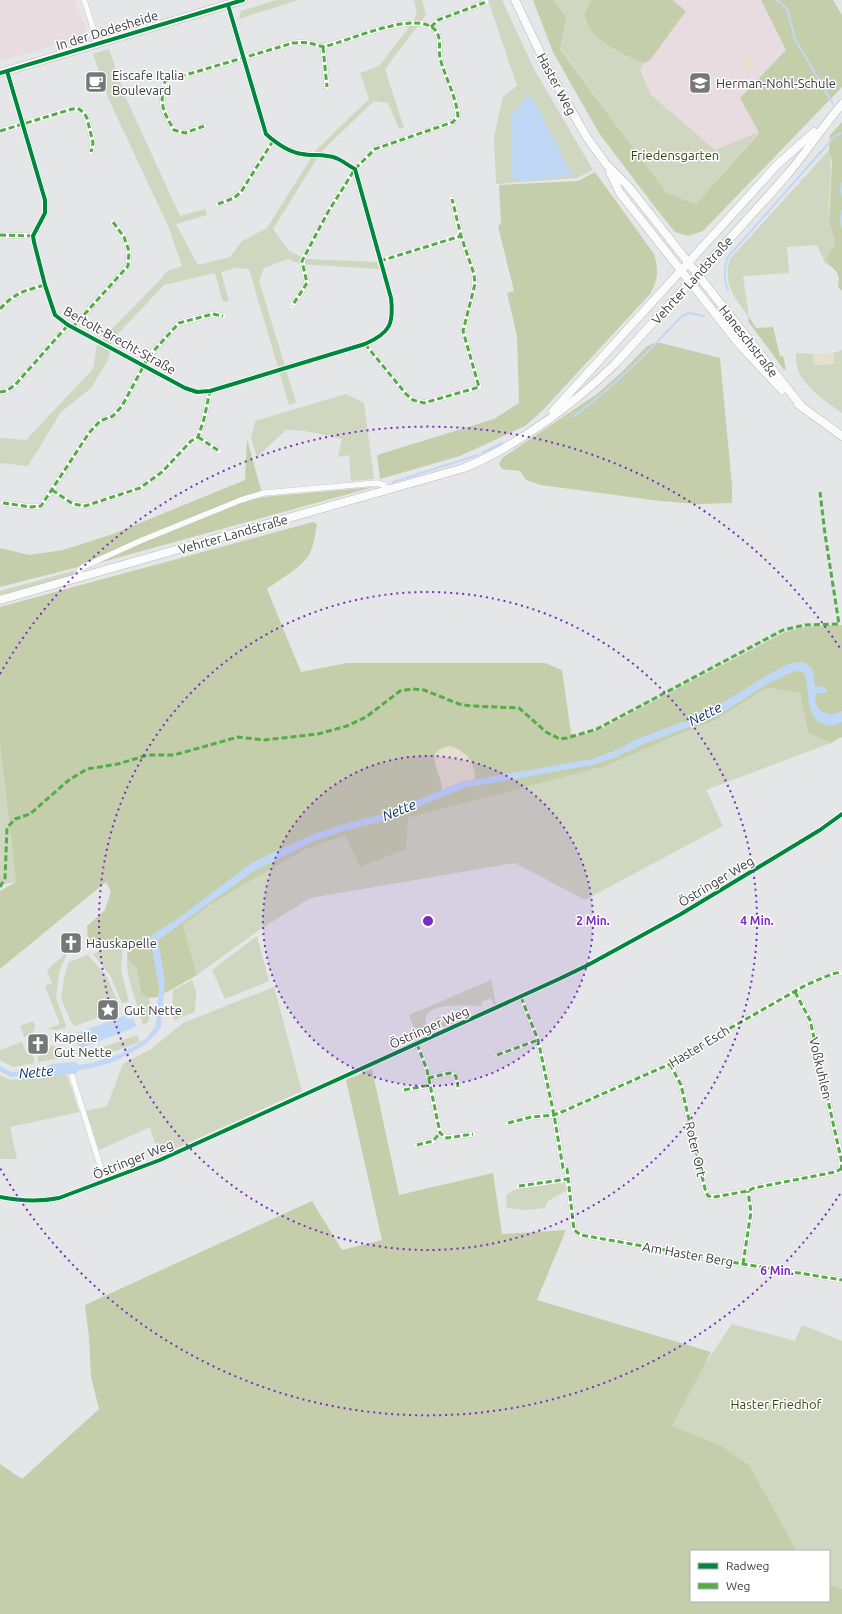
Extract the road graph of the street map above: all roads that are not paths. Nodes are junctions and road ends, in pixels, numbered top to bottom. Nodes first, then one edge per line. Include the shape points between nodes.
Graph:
1 (84, 0) edge
2 (243, 0) edge
3 (515, 0) edge
4 (486, 2) dead end
5 (228, 5) junction
6 (431, 27) junction
7 (98, 43) junction
8 (323, 47) junction
9 (243, 57) junction
10 (3, 72) edge
11 (326, 87) dead end
12 (842, 104) edge
13 (827, 121) junction
14 (21, 124) junction
15 (204, 126) dead end
16 (0, 131) edge
17 (273, 141) junction
18 (91, 152) dead end
19 (606, 164) junction
20 (355, 169) junction
21 (452, 199) dead end
22 (218, 204) dead end
23 (113, 222) dead end
24 (0, 235) edge
25 (34, 236) junction
26 (461, 236) junction
27 (380, 261) junction
28 (689, 263) junction
29 (682, 271) junction
30 (698, 274) junction
31 (690, 282) junction
32 (45, 285) junction
33 (292, 306) dead end
34 (0, 309) edge
35 (223, 316) dead end
36 (70, 326) junction
37 (365, 344) junction
38 (144, 365) junction
39 (210, 391) junction
40 (0, 392) edge
41 (802, 407) junction
42 (541, 424) junction
43 (842, 436) edge
44 (198, 437) junction
45 (219, 451) dead end
46 (52, 490) junction
47 (388, 490) junction
48 (3, 502) dead end
49 (79, 578) junction
50 (0, 600) edge
51 (842, 814) edge
52 (842, 972) edge
53 (795, 992) junction
54 (522, 998) junction
55 (538, 1040) junction
56 (417, 1044) junction
57 (497, 1055) dead end
58 (670, 1064) junction
59 (72, 1076) dead end
60 (428, 1078) junction
61 (430, 1085) junction
62 (458, 1087) dead end
63 (404, 1090) dead end
64 (554, 1115) junction
65 (508, 1123) dead end
66 (440, 1133) junction
67 (472, 1134) dead end
68 (417, 1145) dead end
69 (841, 1170) edge
70 (568, 1179) junction
71 (105, 1181) junction
72 (519, 1186) dead end
73 (748, 1191) junction
74 (0, 1197) edge
75 (743, 1264) junction
76 (842, 1280) edge

1 - 7 street
2 - 5 main road, In der Dodesheide
3 - 19 main road, Haster Weg via 567,104
4 - 6 street via 438,20
5 - 7 main road, In der Dodesheide
5 - 9 street
6 - 8 street via 415,22 393,26
6 - 20 street via 440,41 440,56 458,116 453,122 375,149
7 - 10 main road, In der Dodesheide
8 - 9 street via 307,42 293,43
8 - 11 street
9 - 15 street via 165,81 163,110 174,130 185,133
9 - 17 street via 266,134
10 - 14 street
12 - 13 main road, Vehrter Landstraße
13 - 28 main road, Vehrter Landstraße via 778,164
13 - 30 main road, Vehrter Landstraße via 788,174
14 - 16 street
14 - 18 street via 72,109 79,110 87,118 93,143
14 - 25 street via 45,200 45,213
17 - 20 street via 301,154 337,158
17 - 22 street via 241,192 234,198
19 - 28 main road, Haster Weg via 628,186
19 - 29 main road, Haster Weg via 620,193
20 - 27 street, Bertolt-Brecht-Straße
20 - 33 street via 302,261 307,283
21 - 26 street
23 - 36 street, Bertolt-Brecht-Straße via 124,237 129,251 128,266
24 - 25 street
25 - 32 street, Bertolt-Brecht-Straße
26 - 27 street
26 - 37 street via 475,284 463,331 479,387 424,403 413,400
27 - 37 street, Bertolt-Brecht-Straße via 393,314 385,332
28 - 29 main road, Vehrter Landstraße
28 - 30 main road, Haster Weg
29 - 31 main road, Haster Weg
29 - 42 main road, Vehrter Landstraße
30 - 31 main road, Vehrter Landstraße
30 - 41 main road, Haneschstraße
31 - 41 main road, Haneschstraße via 739,344 781,389
31 - 42 main road, Vehrter Landstraße via 596,383
32 - 34 street via 18,293
32 - 36 street, Bertolt-Brecht-Straße via 55,315
35 - 38 street, Bertolt-Brecht-Straße via 212,314 179,323
36 - 38 street, Bertolt-Brecht-Straße
36 - 40 street via 15,385
37 - 39 street, Bertolt-Brecht-Straße
38 - 39 street, Bertolt-Brecht-Straße via 184,388 197,392
38 - 46 street via 122,406 113,416 100,421 89,433
39 - 44 street
41 - 43 main road, Haneschstraße
42 - 47 main road, Vehrter Landstraße via 484,460
44 - 45 street
44 - 46 street via 191,441 162,472 140,488 86,506 74,504
46 - 48 street via 41,506 30,507
47 - 49 main road, Vehrter Landstraße
47 - 49 street, Vehrter Landstraße via 384,484 377,483 264,493 206,513 82,567
49 - 50 main road, Vehrter Landstraße
51 - 54 street, Östringer Weg via 681,914
52 - 53 street, Haster Esch via 806,985
53 - 58 street, Haster Esch
53 - 69 street, Voßkuhlen via 810,1020 842,1163
54 - 55 street
54 - 56 street, Östringer Weg
55 - 57 street
55 - 64 street
56 - 60 street
56 - 71 street, Östringer Weg via 160,1160
58 - 64 street, Haster Esch
58 - 73 street, Roter Ort via 681,1085 708,1196
59 - 71 street, Östringer Weg
60 - 61 street
60 - 62 street via 450,1073 456,1076
61 - 63 street
61 - 66 street
64 - 65 street, Haster Esch
64 - 70 street via 563,1168 567,1169
66 - 67 street via 447,1138
66 - 68 street via 433,1141
69 - 73 street, Roter Ort
70 - 72 street
70 - 75 street, Am Haster Berg via 574,1230 581,1235
71 - 74 street, Östringer Weg via 59,1198 46,1200 28,1201
73 - 75 street via 751,1212
75 - 76 street, Am Haster Berg

